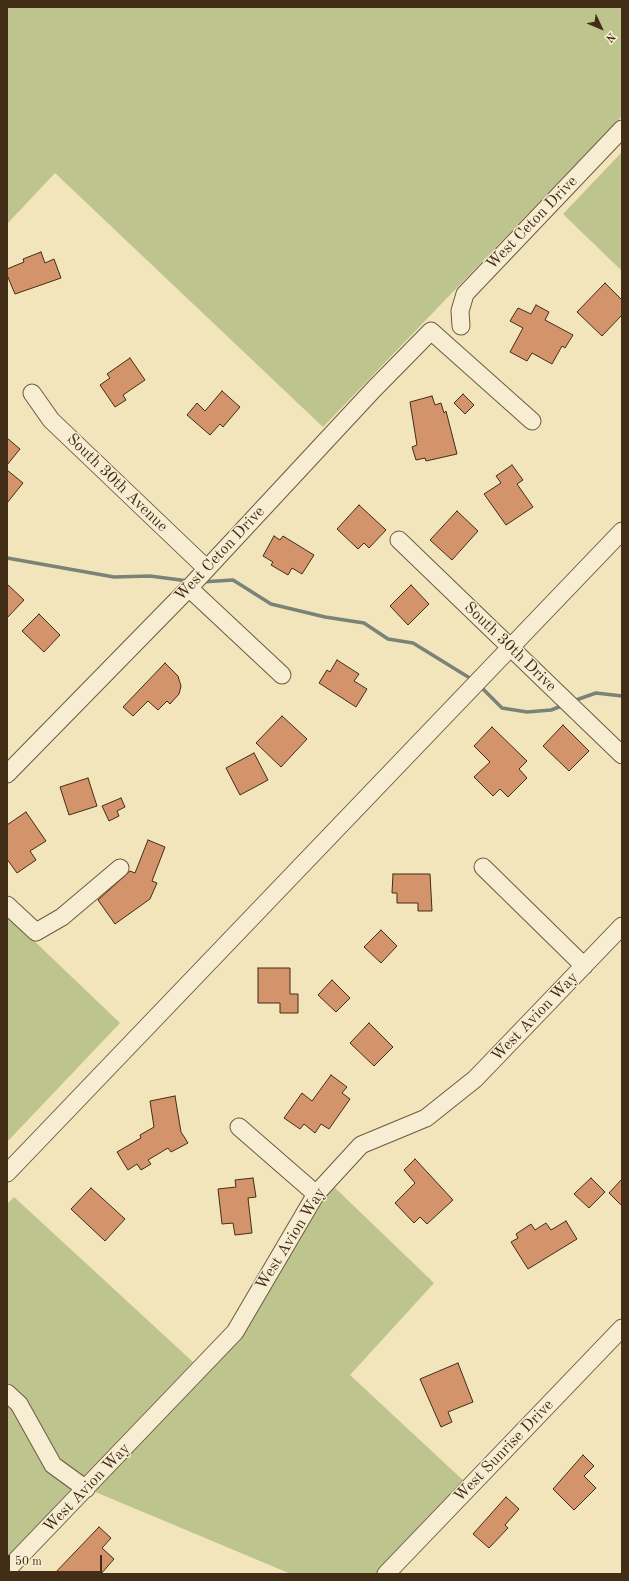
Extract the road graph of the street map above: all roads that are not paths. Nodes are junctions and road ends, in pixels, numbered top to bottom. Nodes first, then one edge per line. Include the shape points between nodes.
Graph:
1 (622, 129) edge
2 (461, 326) dead end
3 (32, 393) dead end
4 (532, 421) dead end
5 (622, 530) edge
6 (400, 540) dead end
7 (207, 569) junction
8 (189, 588) junction
9 (510, 647) junction
10 (282, 675) dead end
11 (622, 755) edge
12 (7, 774) edge
13 (483, 867) dead end
14 (120, 868) dead end
15 (7, 905) edge
16 (622, 926) edge
17 (584, 966) junction
18 (239, 1127) dead end
19 (7, 1173) edge
20 (316, 1194) junction
21 (622, 1328) edge
22 (7, 1393) edge
23 (86, 1489) junction
24 (7, 1570) edge
25 (386, 1574) edge

1 - 2 street, West Ceton Drive via 464,294 460,311
3 - 7 street, South 30th Avenue via 51,420
4 - 7 street, West Ceton Drive via 431,331
5 - 9 street
6 - 9 street, South 30th Drive
7 - 8 street, West Ceton Drive
8 - 10 street
8 - 12 street, West Ceton Drive
9 - 11 street, South 30th Drive
9 - 19 street
13 - 17 street
14 - 15 street via 62,917 36,932
16 - 17 street, West Avion Way
17 - 20 street, West Avion Way via 475,1079 426,1118 361,1146
18 - 20 street
20 - 23 street, West Avion Way via 235,1332
21 - 25 street, West Sunrise Drive
22 - 23 street via 19,1404 53,1465
23 - 24 street, West Avion Way

